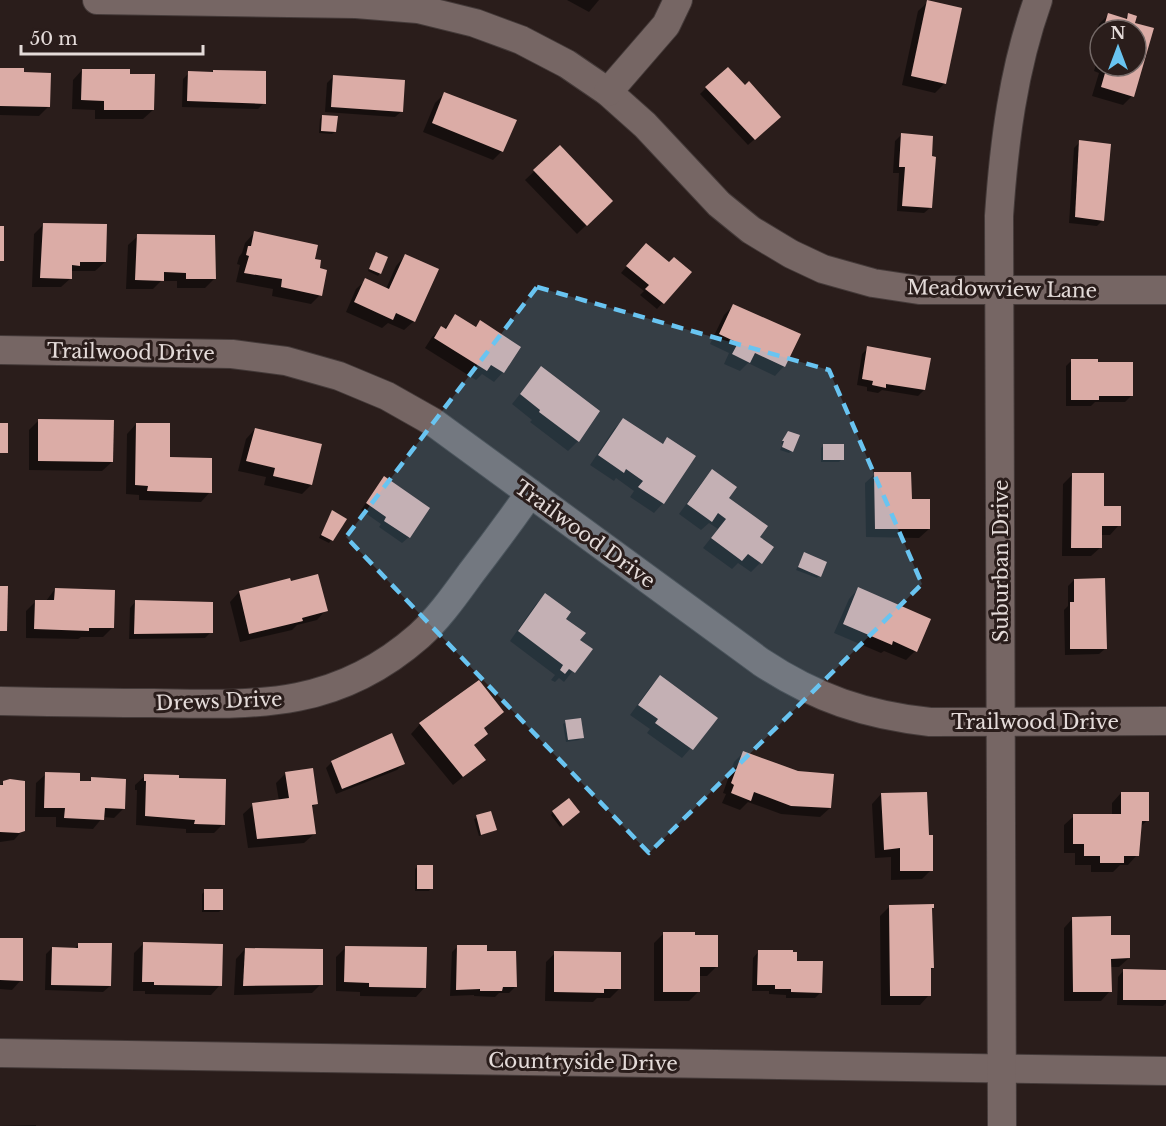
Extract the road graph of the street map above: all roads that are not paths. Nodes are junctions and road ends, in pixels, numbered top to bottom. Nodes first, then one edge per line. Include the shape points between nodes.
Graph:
1 (97, 0) edge
2 (678, 0) edge
3 (1038, 0) edge
4 (356, 2) edge
5 (608, 92) junction
6 (1166, 290) edge
7 (999, 291) junction
8 (0, 350) edge
9 (531, 493) junction
10 (0, 701) edge
11 (1166, 721) edge
12 (1002, 722) junction
13 (0, 1053) edge
14 (1004, 1068) junction
15 (1166, 1071) edge
16 (1002, 1126) edge

1 - 4 street, Meadowview Lane
2 - 5 street via 666,25
3 - 7 street, Suburban Drive via 1014,88 1004,152
4 - 5 street, Meadowview Lane via 418,9 475,23 521,40
5 - 7 street, Meadowview Lane via 645,125 719,204 790,254 873,284 919,290
6 - 7 street, Meadowview Lane
7 - 12 street, Suburban Drive
8 - 9 street, Trailwood Drive via 232,354 286,361 339,376 387,396 433,422
9 - 10 street, Drews Drive via 444,611 388,660 339,686 285,701 239,705
9 - 12 street, Trailwood Drive via 761,662 809,691 894,718
11 - 12 street, Trailwood Drive
12 - 14 street, Suburban Drive
13 - 14 street, Countryside Drive
14 - 15 street, Countryside Drive
14 - 16 street, Suburban Drive

